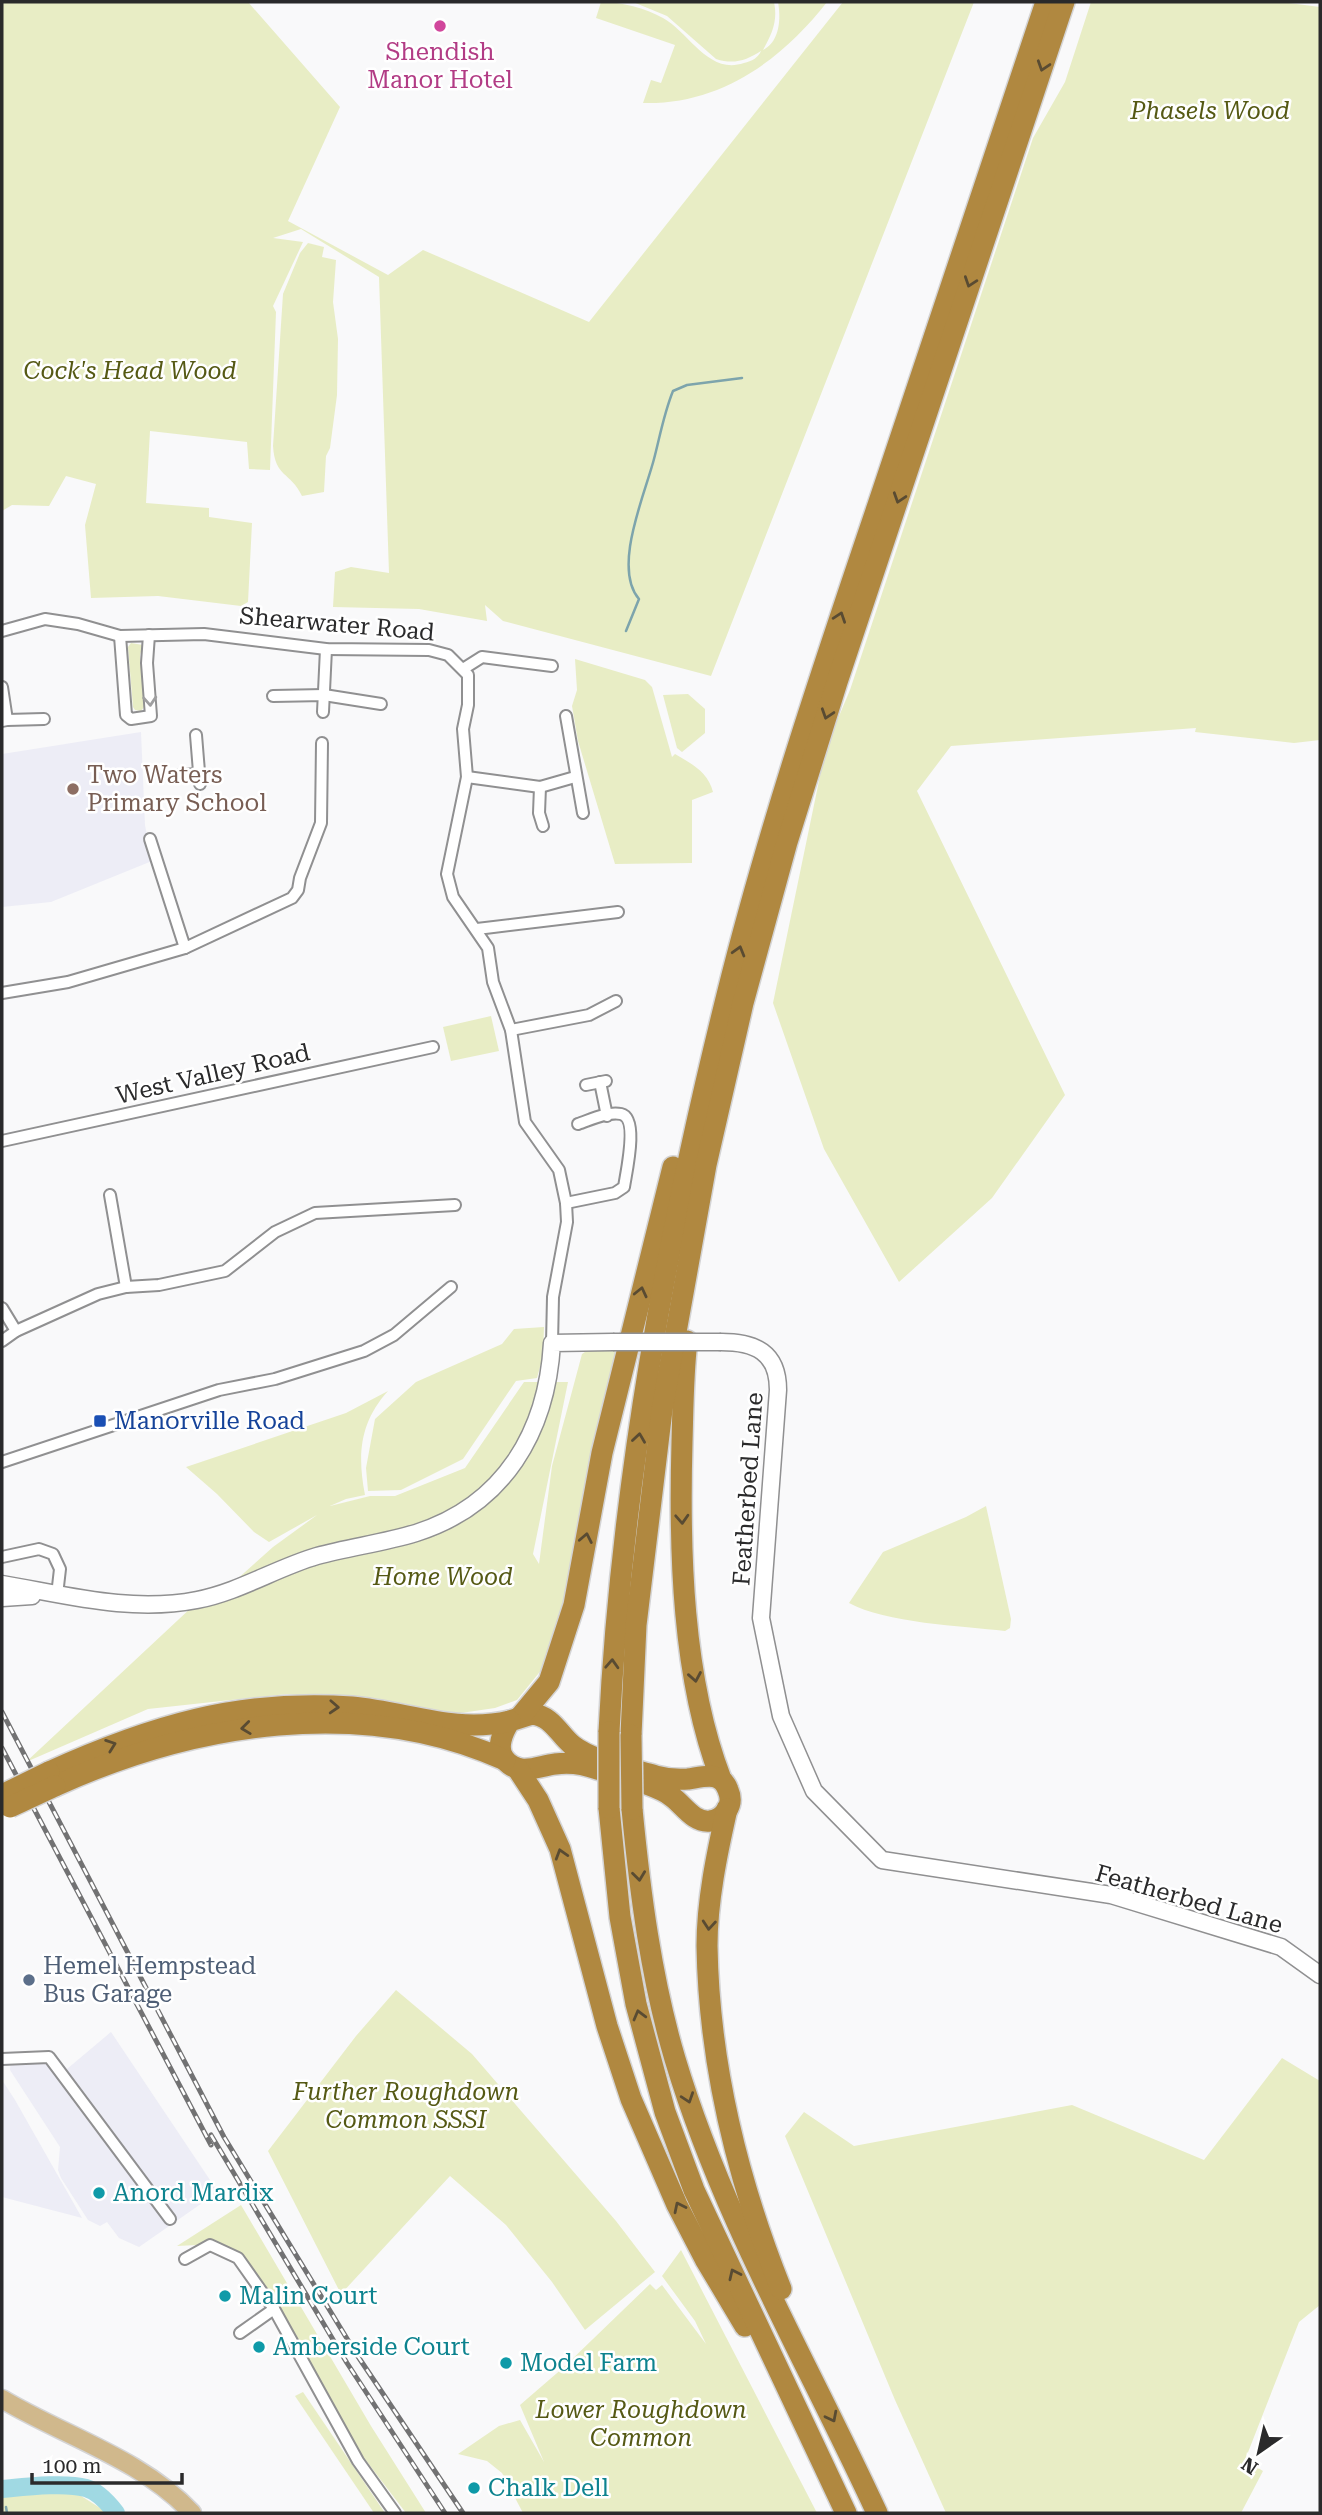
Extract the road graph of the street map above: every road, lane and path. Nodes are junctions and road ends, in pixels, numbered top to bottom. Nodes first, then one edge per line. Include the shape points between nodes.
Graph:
1 (1046, 2) edge
2 (1064, 2) edge
3 (2, 631) edge
4 (149, 635) junction
5 (120, 636) junction
6 (326, 649) junction
7 (552, 666) dead end
8 (463, 669) junction
9 (2, 687) edge
10 (324, 695) junction
11 (273, 696) dead end
12 (381, 704) dead end
13 (323, 712) dead end
14 (566, 716) dead end
15 (44, 719) dead end
16 (5, 721) edge
17 (196, 736) dead end
18 (322, 743) dead end
19 (180, 775) dead end
20 (467, 777) junction
21 (575, 777) junction
22 (540, 787) junction
23 (583, 813) dead end
24 (543, 826) dead end
25 (149, 839) dead end
26 (618, 912) dead end
27 (477, 929) junction
28 (185, 948) junction
29 (727, 992) junction
30 (2, 993) edge
31 (616, 1001) dead end
32 (511, 1030) junction
33 (433, 1047) dead end
34 (586, 1086) dead end
35 (607, 1116) junction
36 (578, 1124) dead end
37 (2, 1141) edge
38 (110, 1195) dead end
39 (566, 1203) junction
40 (455, 1205) dead end
41 (690, 1255) junction
42 (126, 1287) junction
43 (452, 1287) dead end
44 (2, 1308) edge
45 (16, 1331) junction
46 (2, 1341) edge
47 (552, 1343) junction
48 (2, 1462) edge
49 (2, 1557) edge
50 (2, 1584) edge
51 (51, 1595) junction
52 (2, 1598) edge
53 (515, 1719) junction
54 (511, 1764) junction
55 (52, 1779) junction
56 (721, 1779) junction
57 (4, 1802) edge
58 (727, 1809) junction
59 (1320, 1975) edge
60 (2, 2059) edge
61 (170, 2219) dead end
62 (185, 2259) dead end
63 (274, 2309) junction
64 (240, 2333) dead end
65 (811, 2377) junction
66 (789, 2391) junction
67 (2, 2399) edge
68 (192, 2513) edge
69 (395, 2513) edge
70 (846, 2513) edge
71 (877, 2513) edge

29 -> 1 highway via 813,700
2 -> 41 highway via 787,842 737,1030
3 - 5 street, Shearwater Road via 45,620
4 - 5 street, Shearwater Road
4 -> 5 street via 151,716 131,719 126,715
4 - 6 street, Shearwater Road via 204,634
6 - 8 street, Shearwater Road via 429,650 448,655
6 - 10 street
7 - 8 street via 482,657
8 - 20 street via 469,691 463,729
9 - 16 street
10 - 11 street
10 - 12 street
10 - 13 street
14 - 21 street
15 - 16 street
17 - 19 street via 200,779
18 - 28 street via 321,823 298,890 292,898
20 - 22 street
20 - 27 street via 447,874 453,897
21 - 22 street
21 - 23 street
22 - 24 street via 538,813
25 - 28 street
26 - 27 street
27 - 32 street via 488,948 493,982
28 - 30 street via 68,982
53 -> 29 highway via 550,1682 567,1630 644,1277 713,1022
66 -> 29 highway, bridge via 694,2190 665,2112 636,2004 622,1929 609,1808 608,1732 622,1564 659,1311 686,1166
31 - 32 street via 589,1015
32 - 39 street via 525,1122 559,1170
33 - 37 street, West Valley Road
34 - 35 street via 603,1081
35 - 36 street
35 - 39 street via 621,1114 630,1125 624,1187
38 - 42 street
39 - 47 street via 567,1222 553,1297
40 - 42 street via 315,1213 275,1231 225,1271
41 -> 56 highway via 681,1492 684,1574 702,1722
41 -> 65 highway, bridge via 662,1410 636,1625 632,1809 647,1931 674,2057 724,2196
42 - 45 street via 98,1294
43 - 48 street via 394,1335 364,1351 275,1379 219,1390
44 - 45 street
45 - 46 street
47 - 51 street via 544,1400 526,1445 483,1497 451,1518 415,1533 313,1558 197,1600 127,1604
47 - 59 street, Featherbed Lane, bridge via 744,1343 768,1357 777,1374 778,1390 761,1618 781,1716 814,1791 882,1860 1111,1895 1281,1947
49 - 51 street via 39,1549 53,1554 60,1569
50 - 51 street
51 - 52 street
53 - 54 highway via 502,1737 501,1749
55 -> 53 highway via 105,1746 195,1718 256,1708 355,1708 460,1726
53 - 56 highway via 541,1715 585,1754 670,1780 712,1775
54 -> 55 highway via 474,1746 397,1729 316,1724 209,1733
54 - 58 highway via 529,1770 553,1764 588,1766 668,1793 697,1819 720,1818
66 -> 54 highway via 768,2366 705,2259 667,2181 631,2099 607,2026 559,1849 538,1800
55 - 57 highway, bridge
56 - 58 highway via 730,1794
58 -> 65 highway via 707,1944 715,2042 741,2172
60 - 61 street via 49,2057
62 - 63 street via 210,2245 238,2258
63 - 64 street
63 - 69 street via 358,2461
65 -> 71 highway
66 - 70 highway
67 - 68 main road via 130,2466

